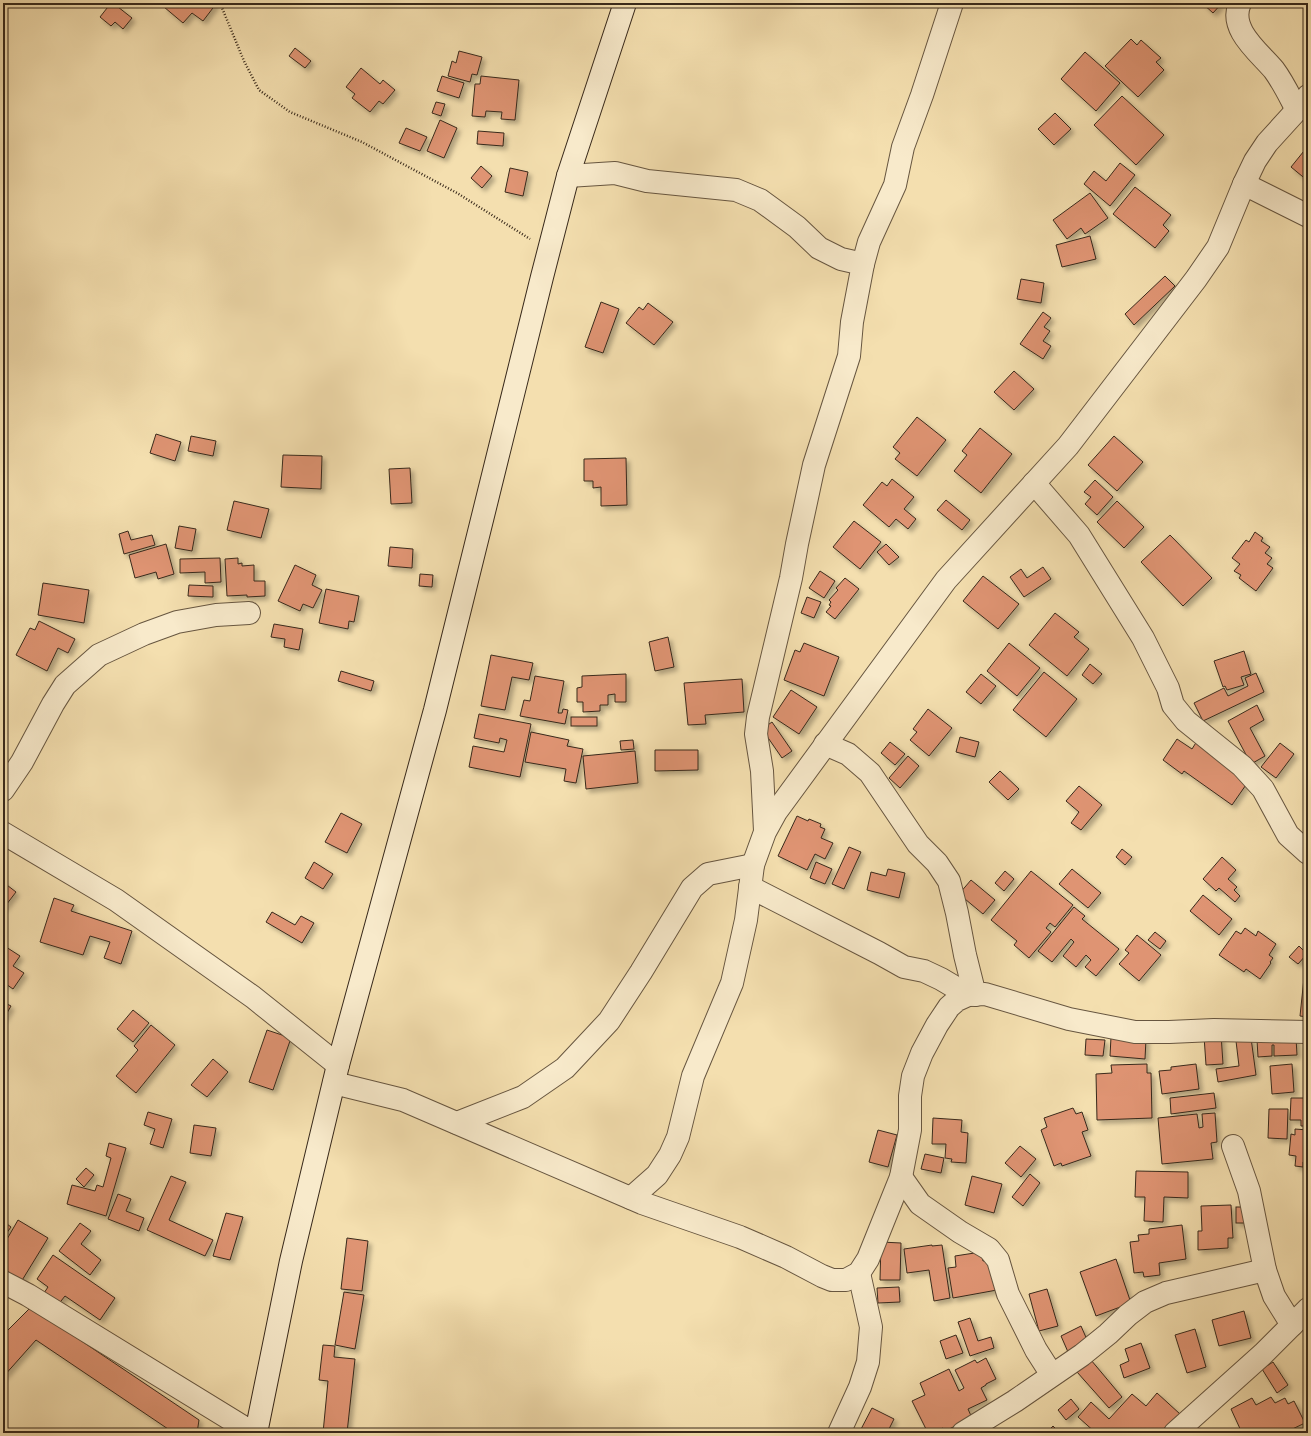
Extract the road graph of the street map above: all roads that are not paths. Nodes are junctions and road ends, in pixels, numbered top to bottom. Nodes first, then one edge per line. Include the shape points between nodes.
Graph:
1 (624, 3) edge
2 (952, 3) edge
3 (1240, 3) edge
4 (1303, 103) edge
5 (568, 176) junction
6 (1244, 184) junction
7 (1308, 216) edge
8 (863, 264) junction
9 (1034, 483) junction
10 (249, 613) dead end
11 (825, 744) junction
12 (3, 790) edge
13 (765, 832) junction
14 (3, 834) edge
15 (1308, 853) edge
16 (753, 865) junction
17 (750, 887) junction
18 (971, 995) junction
19 (1308, 1032) edge
20 (336, 1074) junction
21 (456, 1123) junction
22 (1233, 1146) dead end
23 (901, 1177) junction
24 (631, 1198) junction
25 (1265, 1270) junction
26 (859, 1273) junction
27 (3, 1282) edge
28 (1303, 1316) edge
29 (1052, 1375) junction
30 (253, 1433) edge
31 (256, 1433) edge
32 (838, 1433) edge
33 (963, 1433) edge
34 (1175, 1433) edge

1 - 5 street
2 - 8 street via 903,147 895,185 869,242
3 - 4 street via 1236,13 1239,25 1249,43
4 - 6 street via 1268,143 1255,161
5 - 8 street via 615,173 647,181 736,190 760,200 797,227 819,248 841,259
5 - 20 street via 435,710
6 - 7 street
6 - 9 street via 1218,247 1196,279 1068,446
8 - 13 street via 852,322 849,356 814,465 791,578 758,717 756,734 762,771
9 - 11 street via 946,580
9 - 15 street via 1079,535 1143,638 1168,688 1172,705 1186,721 1242,766 1263,789 1288,835
10 - 12 street via 177,622 98,655 66,685
11 - 13 street via 776,812
11 - 18 street via 848,754 870,773 918,844 937,863 949,882
13 - 16 street
14 - 20 street via 116,900 253,996
16 - 17 street
16 - 21 street via 708,874 692,888 609,1021 565,1068 523,1098
17 - 18 street via 904,967 924,971
17 - 24 street via 746,920 732,983 693,1076 678,1137 657,1175
18 - 19 street via 985,994 1069,1019 1135,1032
18 - 23 street via 957,1000 949,1007 937,1024 913,1076 910,1130
20 - 21 street
20 - 31 street via 291,1261
21 - 24 street
22 - 25 street via 1249,1191
23 - 26 street via 868,1259
23 - 29 street via 920,1204 988,1249 998,1260 1008,1294 1036,1350
24 - 26 street via 740,1237 832,1280 846,1280
25 - 28 street via 1274,1296
25 - 29 street via 1173,1291 1145,1302 1082,1355
26 - 32 street via 871,1327 868,1362 860,1387
27 - 30 street
28 - 34 street
29 - 33 street

